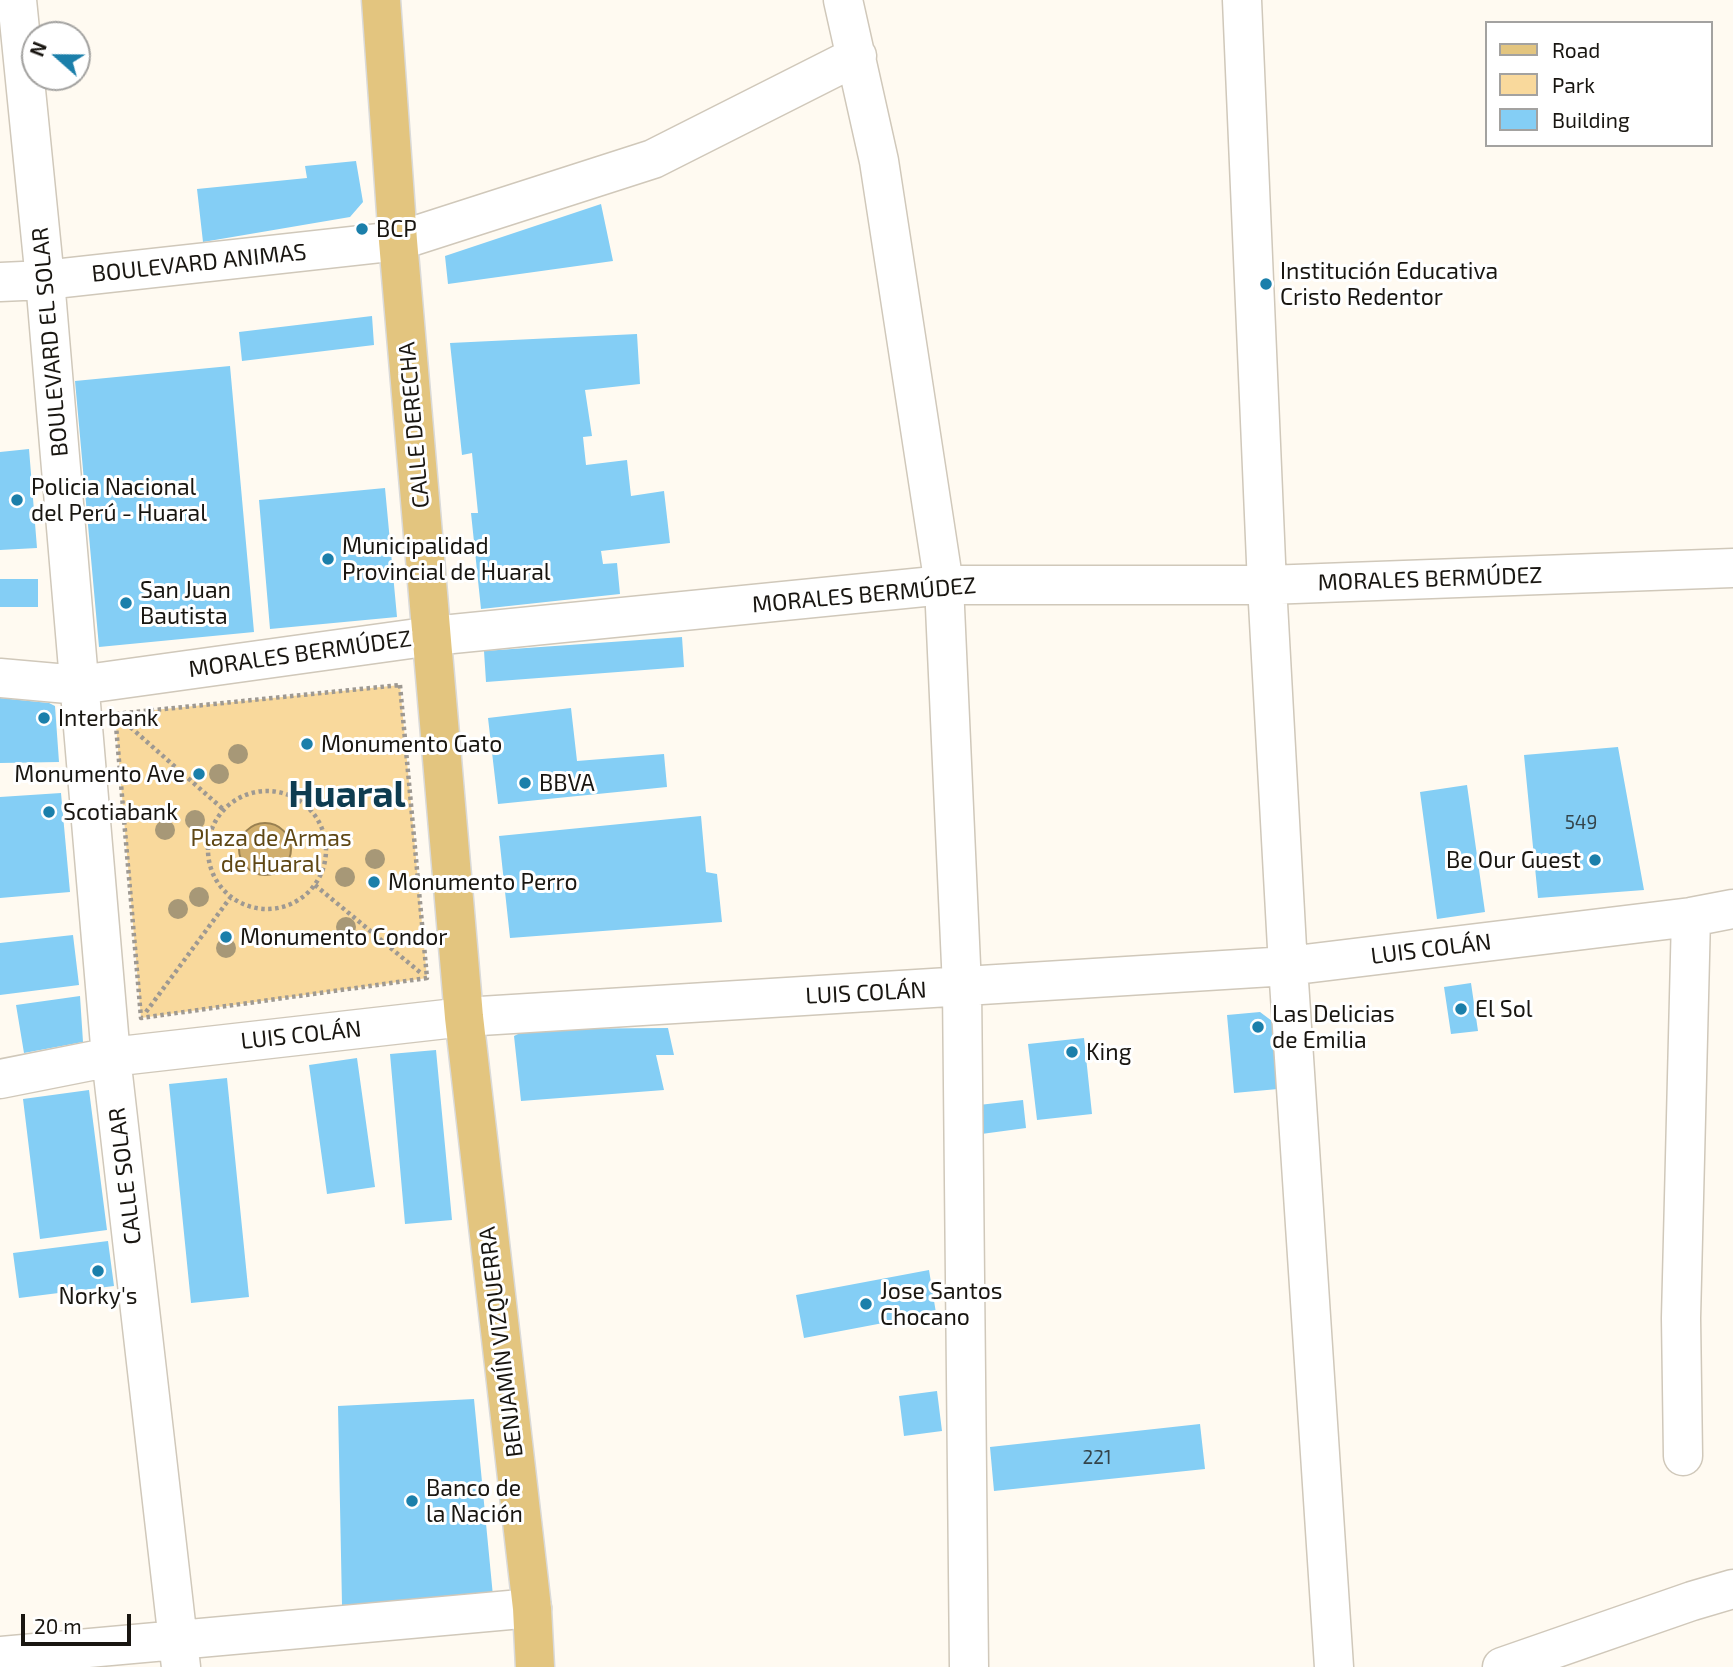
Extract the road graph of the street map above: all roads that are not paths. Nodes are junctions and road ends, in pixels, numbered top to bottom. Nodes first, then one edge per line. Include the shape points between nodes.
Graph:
1 (17, 0) edge
2 (381, 0) edge
3 (843, 0) edge
4 (1242, 0) edge
5 (857, 56) junction
6 (398, 241) junction
7 (46, 280) junction
8 (0, 282) edge
9 (1733, 568) edge
10 (944, 585) junction
11 (1267, 585) junction
12 (432, 636) junction
13 (0, 678) edge
14 (79, 685) junction
15 (1733, 909) edge
16 (1691, 917) junction
17 (1288, 966) junction
18 (962, 987) junction
19 (464, 1017) junction
20 (111, 1056) junction
21 (0, 1079) edge
22 (1683, 1456) dead end
23 (1733, 1589) edge
24 (532, 1608) junction
25 (180, 1653) edge
26 (0, 1656) edge
27 (535, 1667) edge
28 (969, 1667) edge
29 (1334, 1667) edge
30 (1502, 1667) edge

1 - 7 street, BOULEVARD EL SOLAR
2 - 6 main road, CALLE DERECHA
3 - 5 street
4 - 11 street
5 - 6 street, BOULEVARD ANIMAS via 653,159
5 - 10 street via 878,160
6 - 7 street, BOULEVARD ANIMAS
6 - 12 main road, CALLE DERECHA
7 - 8 street, BOULEVARD ANIMAS
7 - 14 street, BOULEVARD EL SOLAR
9 - 11 street, MORALES BERMÚDEZ
10 - 11 street, MORALES BERMÚDEZ
10 - 12 street, MORALES BERMÚDEZ
10 - 18 street
11 - 17 street
12 - 14 street, MORALES BERMÚDEZ
12 - 19 main road, CALLE DERECHA
13 - 14 street, MORALES BERMÚDEZ
14 - 20 street, CALLE SOLAR
15 - 16 street, LUIS COLÁN
16 - 17 street, LUIS COLÁN
16 - 22 street via 1681,1318
17 - 18 street, LUIS COLÁN
17 - 29 street
18 - 19 street, LUIS COLÁN
18 - 28 street
19 - 20 street, LUIS COLÁN
19 - 24 main road, BENJAMÍN VIZQUERRA
20 - 21 street, LUIS COLÁN
20 - 25 street, CALLE SOLAR
23 - 30 street
24 - 25 street
24 - 27 main road, BENJAMÍN VIZQUERRA
25 - 26 street

